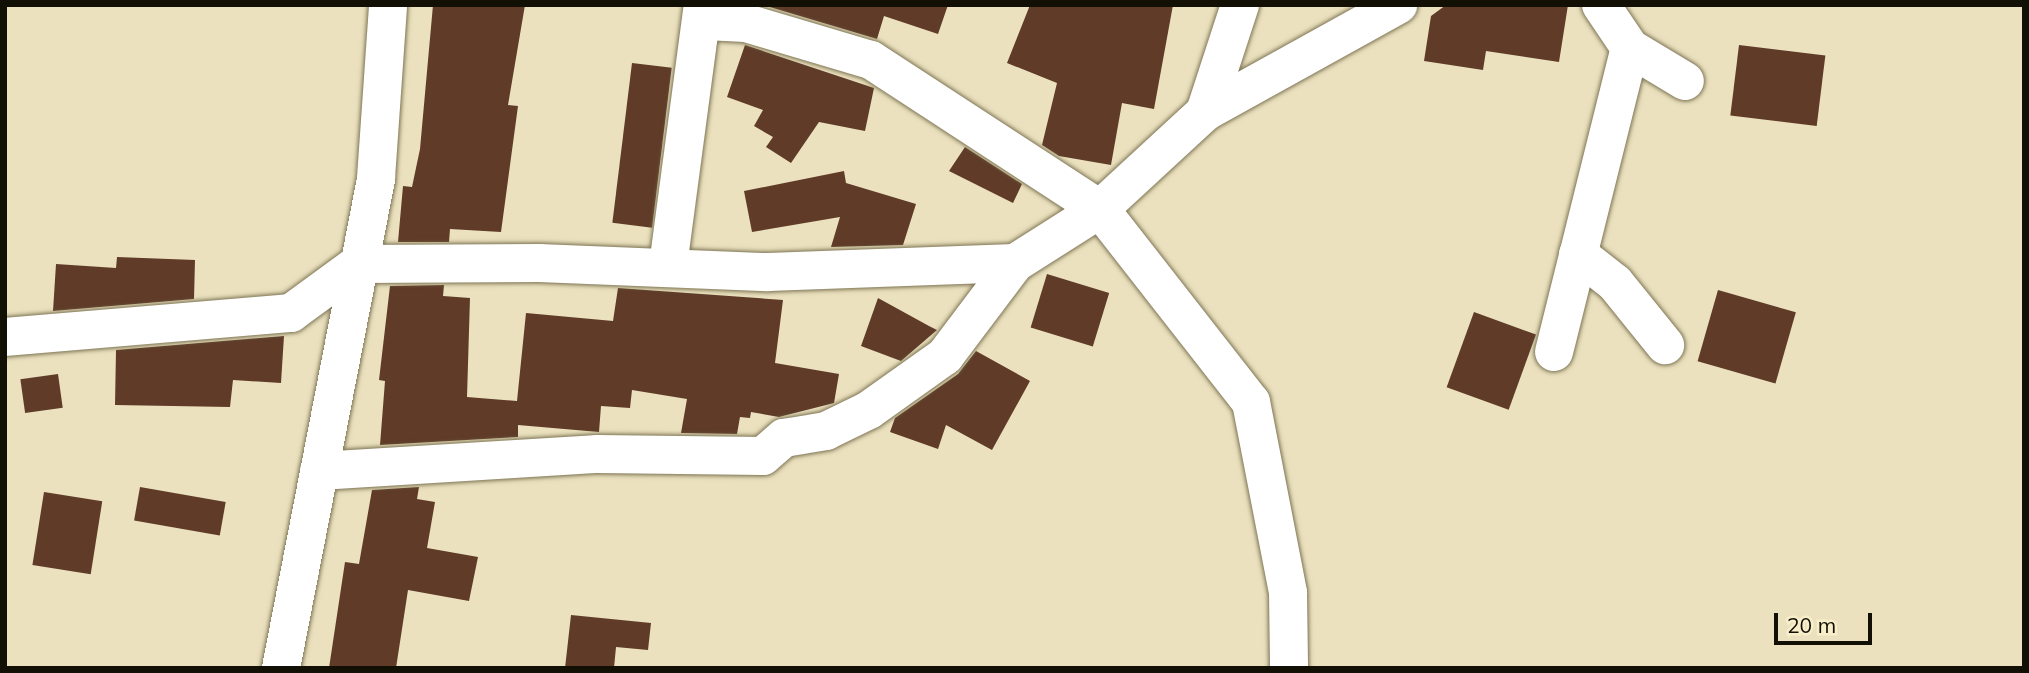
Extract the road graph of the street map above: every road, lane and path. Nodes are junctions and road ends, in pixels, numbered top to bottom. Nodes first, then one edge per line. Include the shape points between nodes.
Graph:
1 (388, 5) edge
2 (1240, 5) edge
3 (1398, 5) edge
4 (1601, 5) edge
5 (704, 13) edge
6 (1630, 48) junction
7 (1685, 81) dead end
8 (1205, 112) junction
9 (1100, 209) junction
10 (1578, 254) junction
11 (1015, 263) junction
12 (358, 264) junction
13 (668, 266) junction
14 (5, 337) edge
15 (1665, 345) dead end
16 (1554, 352) dead end
17 (318, 471) junction
18 (281, 668) edge
19 (1289, 668) edge

1 - 12 street via 376,178
2 - 8 street
3 - 8 street
4 - 6 street
5 - 9 street via 871,60
5 - 13 street
6 - 7 street
6 - 10 street
8 - 9 street
9 - 11 street
9 - 19 street via 1251,402 1288,593
10 - 15 street via 1615,283
10 - 16 street
11 - 13 street via 768,272
11 - 17 street via 945,356 869,410 826,431 784,438 763,456 586,454
12 - 13 street
12 - 14 street via 291,313
12 - 17 street
17 - 18 street

